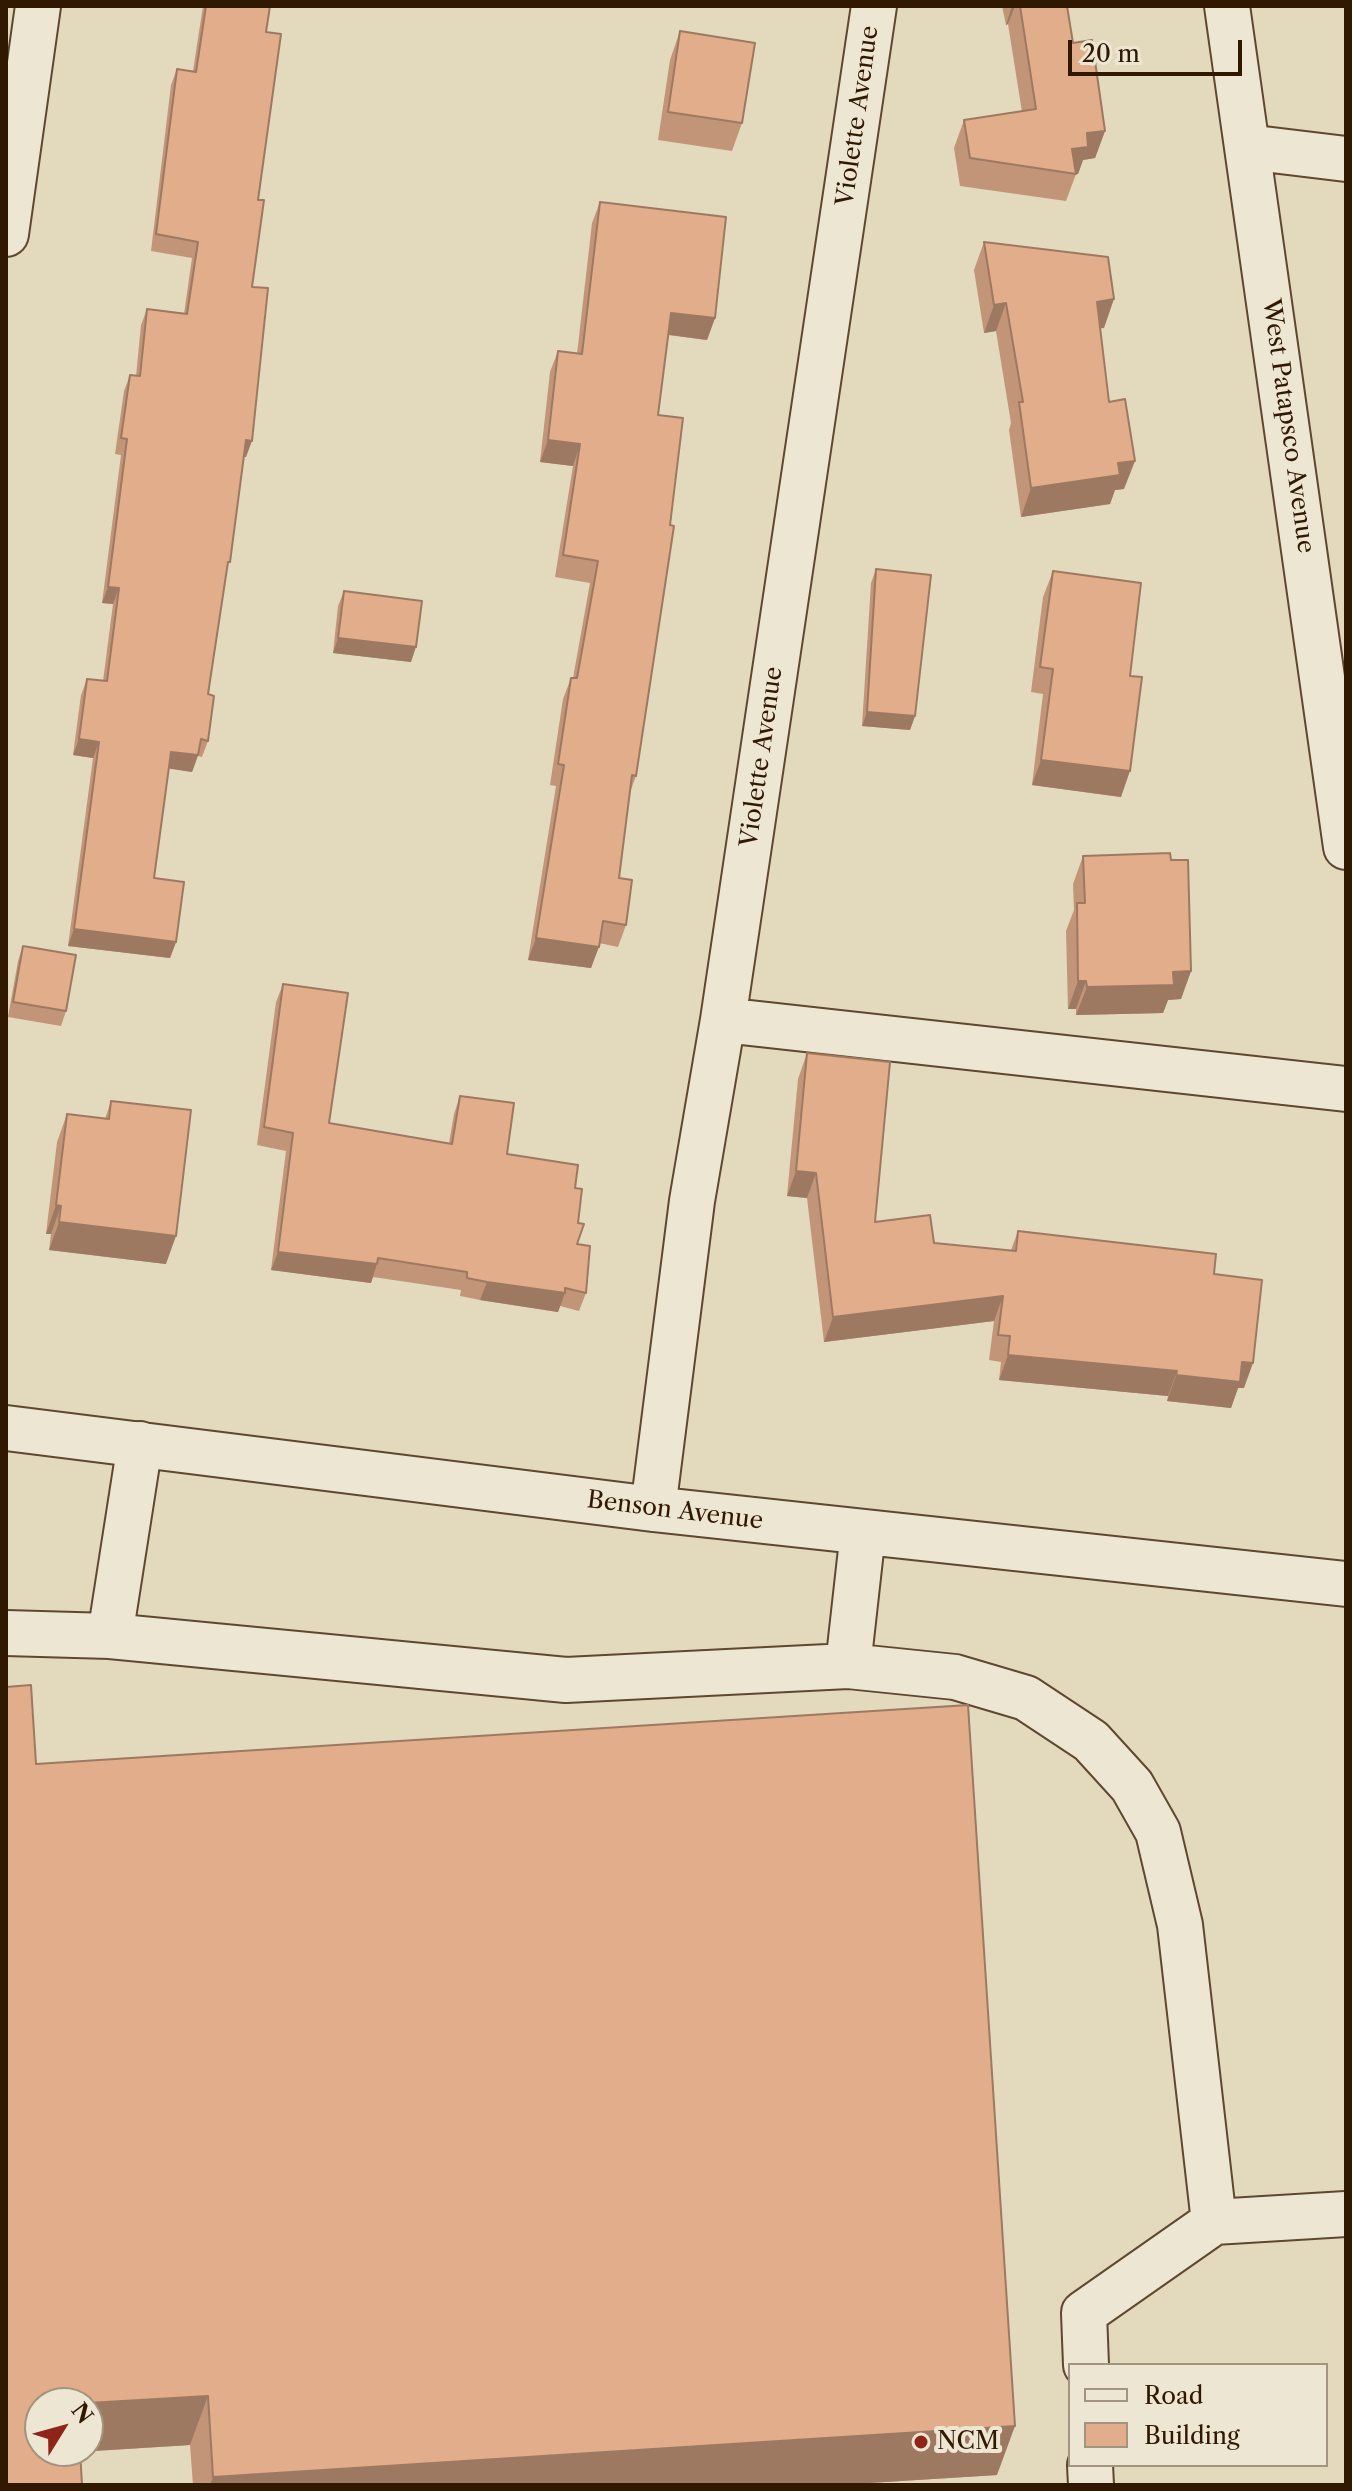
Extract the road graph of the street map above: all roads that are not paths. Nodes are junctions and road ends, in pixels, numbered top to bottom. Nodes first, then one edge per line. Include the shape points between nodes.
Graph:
1 (38, 6) edge
2 (874, 6) edge
3 (1227, 6) edge
4 (1247, 147) junction
5 (1346, 159) edge
6 (6, 234) edge
7 (1329, 591) edge
8 (1346, 847) edge
9 (723, 1020) junction
10 (1346, 1089) edge
11 (6, 1428) edge
12 (140, 1444) junction
13 (653, 1509) junction
14 (863, 1532) junction
15 (1346, 1584) edge
16 (6, 1633) edge
17 (110, 1636) junction
18 (848, 1666) junction
19 (1346, 2214) edge
20 (1214, 2222) junction
21 (1086, 2363) edge

1 - 6 street
2 - 9 street, Violette Avenue
3 - 4 street, West Patapsco Avenue
4 - 5 street
4 - 7 street, West Patapsco Avenue
7 - 8 street, West Patapsco Avenue
9 - 10 street
9 - 13 street, Violette Avenue via 690,1216
11 - 12 street, Benson Avenue
12 - 13 street, Benson Avenue
12 - 17 street
13 - 14 street, Benson Avenue
14 - 15 street, Benson Avenue
14 - 18 street
16 - 17 street
17 - 18 street via 566,1680
18 - 20 street via 955,1677 1026,1698 1091,1741 1132,1786 1158,1832 1180,1925
19 - 20 street
20 - 21 street via 1084,2313

